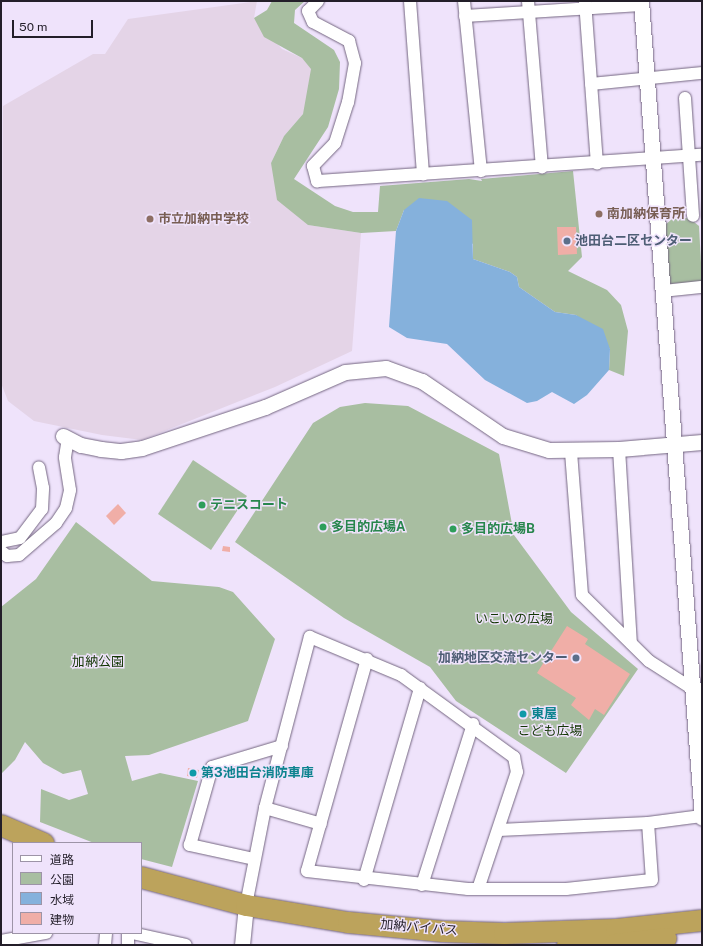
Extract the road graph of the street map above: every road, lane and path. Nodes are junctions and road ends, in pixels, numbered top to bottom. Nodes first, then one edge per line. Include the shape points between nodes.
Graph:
1 (318, 1) edge
2 (410, 1) edge
3 (464, 1) edge
4 (641, 3) edge
5 (585, 5) edge
6 (528, 7) edge
7 (465, 16) junction
8 (702, 73) edge
9 (646, 78) junction
10 (591, 84) junction
11 (686, 98) dead end
12 (702, 156) edge
13 (689, 157) junction
14 (653, 160) junction
15 (597, 164) junction
16 (542, 167) junction
17 (480, 171) junction
18 (423, 175) junction
19 (693, 216) dead end
20 (702, 287) edge
21 (663, 291) junction
22 (65, 437) joint
23 (702, 442) edge
24 (674, 444) junction
25 (619, 449) junction
26 (571, 452) junction
27 (39, 467) dead end
28 (1, 545) edge
29 (632, 643) junction
30 (367, 659) junction
31 (420, 688) junction
32 (697, 689) edge
33 (473, 724) junction
34 (699, 743) edge
35 (282, 746) junction
36 (265, 808) junction
37 (702, 817) edge
38 (648, 823) junction
39 (321, 824) junction
40 (1, 825) edge
41 (499, 830) junction
42 (1, 839) edge
43 (41, 842) edge
44 (12, 844) edge
45 (254, 859) junction
46 (142, 877) edge
47 (364, 880) junction
48 (422, 885) junction
49 (478, 889) junction
50 (142, 891) edge
51 (246, 911) junction
52 (702, 920) edge
53 (702, 933) edge
54 (40, 934) edge
55 (106, 934) edge
56 (128, 934) edge
57 (136, 934) edge
58 (1, 941) edge
59 (105, 945) edge
60 (128, 945) edge
61 (186, 945) edge
62 (242, 945) edge
63 (472, 945) edge
64 (513, 945) edge

1 - 18 street via 308,11 313,22 349,41 355,63 348,102 334,143 313,166 317,181
2 - 18 street
3 - 7 street
4 - 5 street
4 - 9 street
5 - 6 street
5 - 10 street
6 - 7 street
6 - 16 street
7 - 17 street
8 - 9 street
9 - 10 street
9 - 14 street
10 - 15 street
11 - 13 street
12 - 13 street
13 - 14 street
13 - 19 street
14 - 15 street
14 - 21 street
15 - 16 street
16 - 17 street
17 - 18 street
20 - 21 street
21 - 24 street
22 - 26 street via 81,445 121,451 160,444 265,407 345,372 386,368 422,381 503,436 549,450
22 - 28 street via 70,490 66,508 56,523 19,555 7,556
23 - 24 street
24 - 25 street
24 - 32 street
25 - 26 street
25 - 29 street
26 - 29 street via 582,595
27 - 28 street via 43,488 42,509 20,538
29 - 32 street via 649,661
30 - 31 street
30 - 35 street via 310,637
30 - 39 street
31 - 33 street
31 - 47 street
32 - 34 street
33 - 41 street via 514,757 517,772
33 - 48 street
34 - 37 street
35 - 36 street
35 - 45 street via 212,767 190,845
36 - 39 street
36 - 45 street
37 - 38 street
38 - 41 street
38 - 49 street via 652,880 566,889
39 - 47 street via 307,871
40 - 43 highway
41 - 49 street
42 - 44 highway
45 - 51 street
46 - 51 highway, 加納バイパス
47 - 48 street
48 - 49 street
50 - 51 highway, 加納バイパス
51 - 52 highway, 加納バイパス via 348,922 497,933 616,929
51 - 62 street
51 - 63 highway, 加納バイパス via 347,935
53 - 64 highway via 615,944
54 - 58 street
55 - 59 street
56 - 60 street
57 - 61 street

